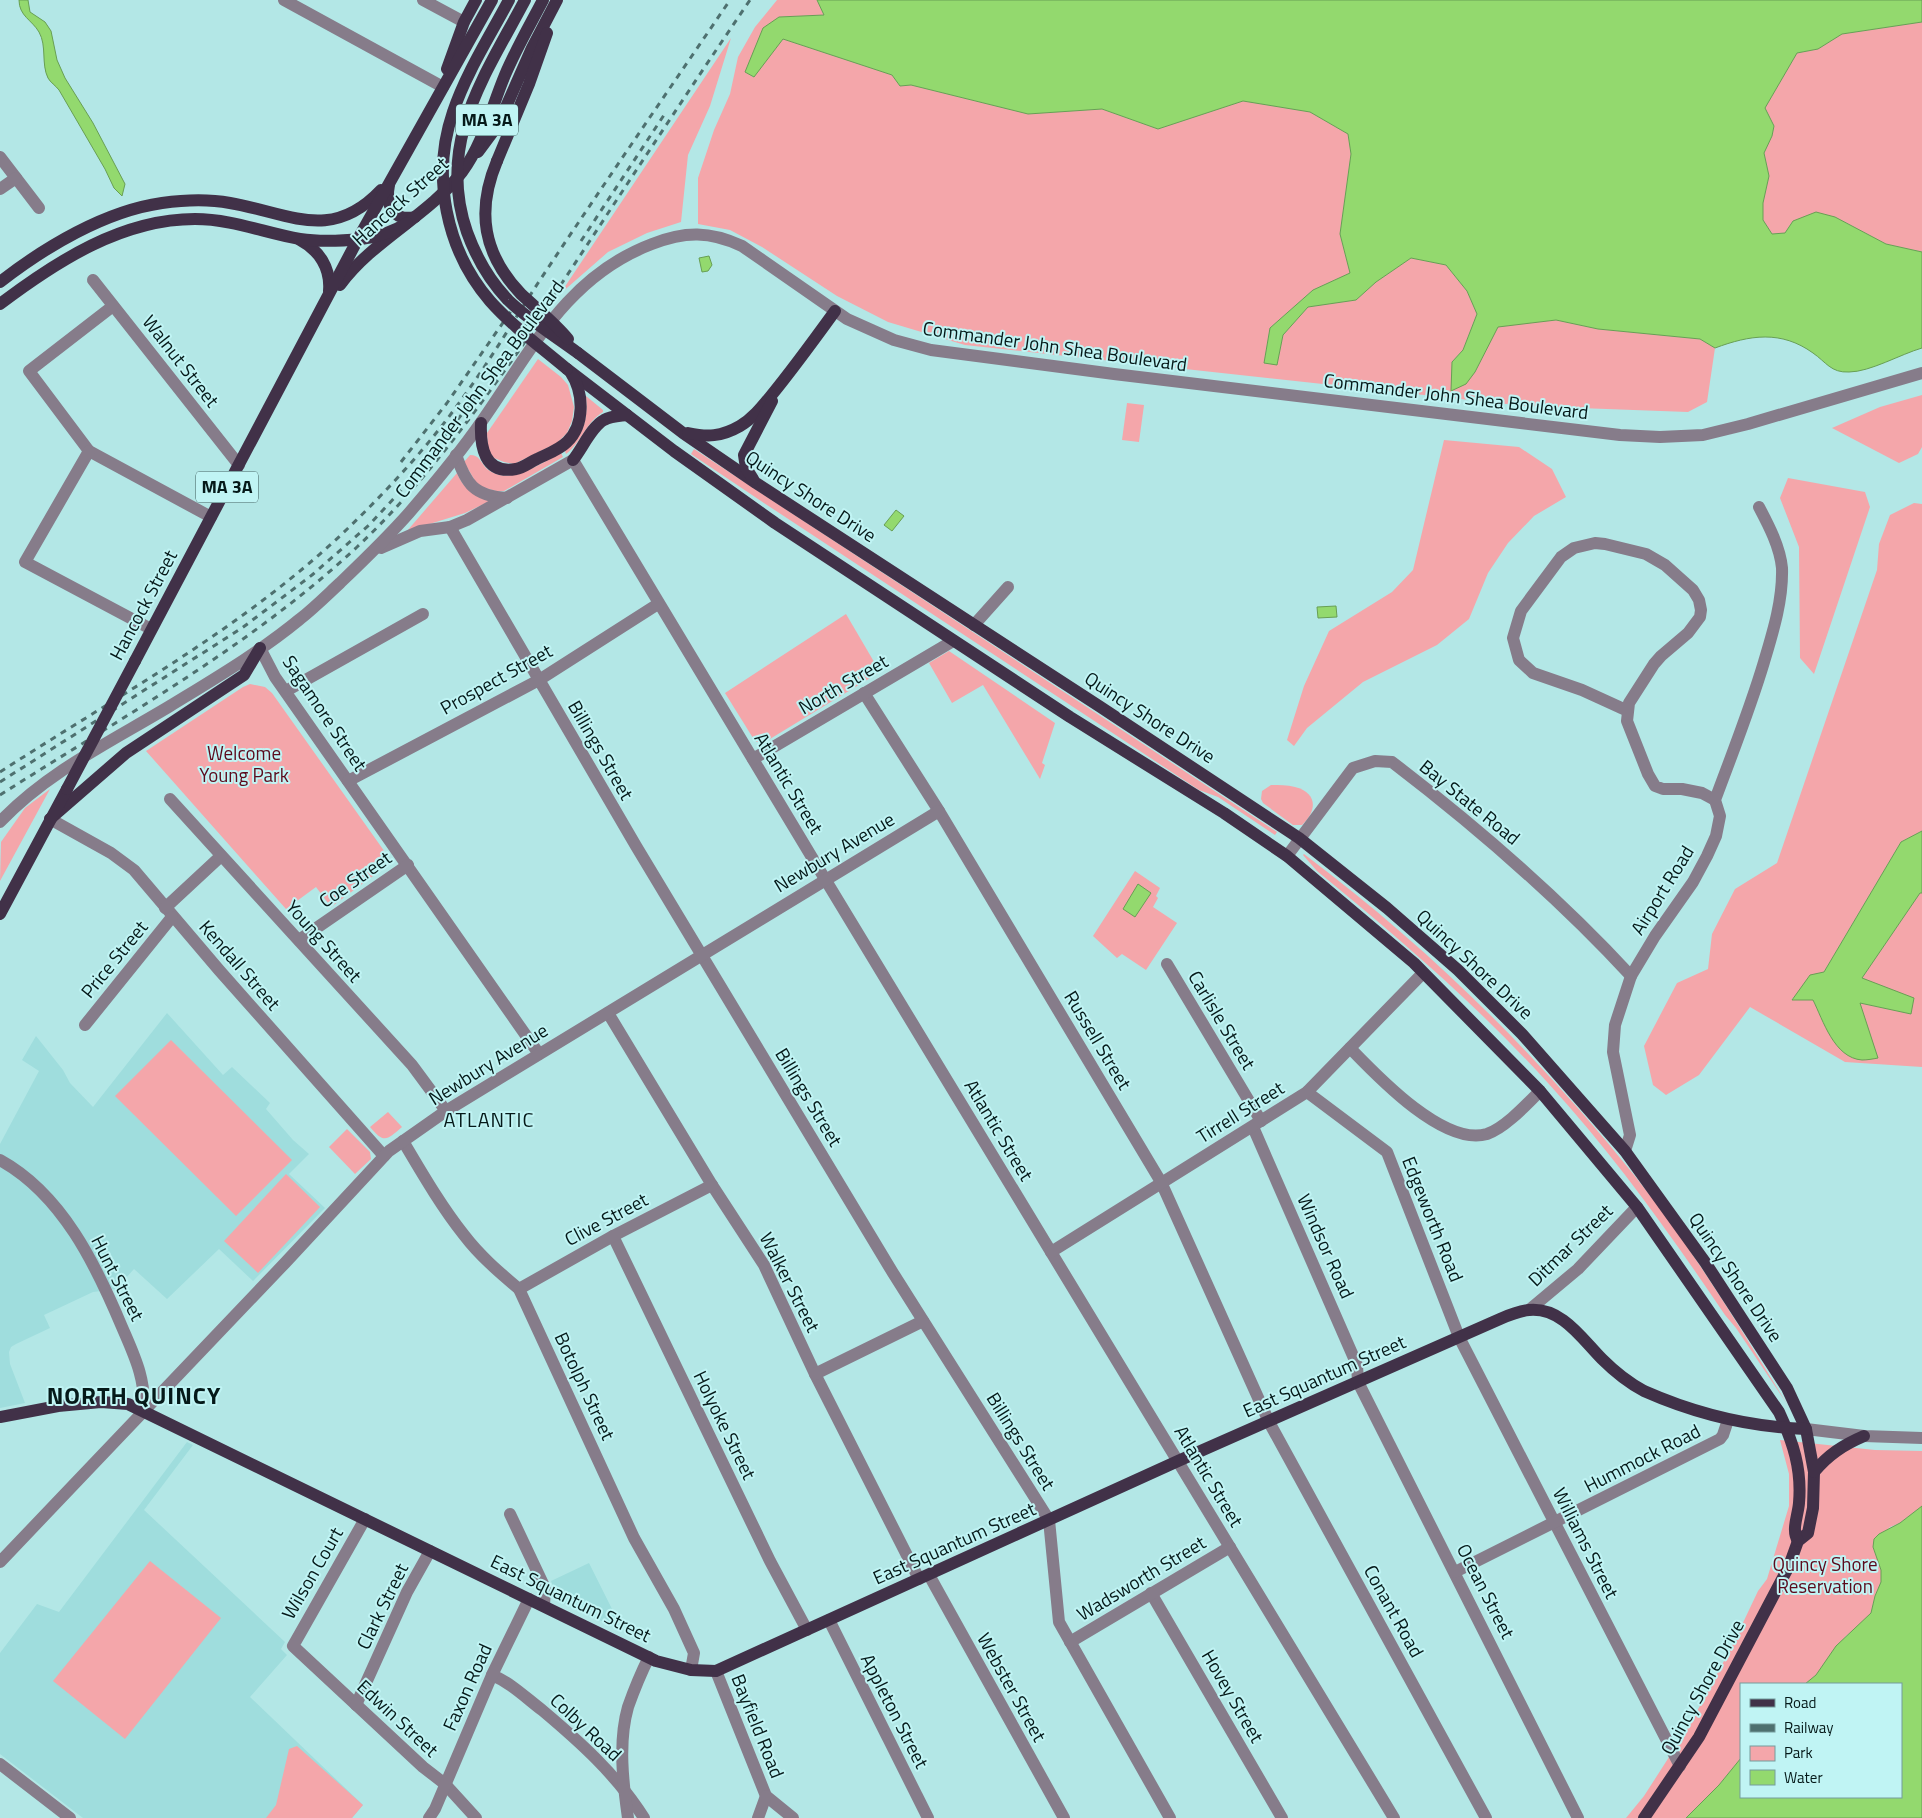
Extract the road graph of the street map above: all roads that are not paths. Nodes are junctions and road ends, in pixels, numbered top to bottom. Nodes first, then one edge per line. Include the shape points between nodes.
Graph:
1 (284, 0) edge
2 (423, 0) edge
3 (476, 0) edge
4 (492, 0) edge
5 (509, 0) edge
6 (525, 0) edge
7 (543, 0) edge
8 (558, 0) edge
9 (464, 22) junction
10 (443, 87) junction
11 (0, 157) edge
12 (467, 165) junction
13 (16, 178) junction
14 (390, 180) junction
15 (0, 189) edge
16 (39, 208) dead end
17 (411, 220) junction
18 (288, 236) junction
19 (358, 239) junction
20 (93, 280) dead end
21 (0, 282) edge
22 (328, 294) junction
23 (0, 304) edge
24 (114, 306) junction
25 (835, 311) junction
26 (319, 312) junction
27 (578, 353) junction
28 (567, 368) junction
29 (1922, 373) edge
30 (781, 383) junction
31 (627, 415) junction
32 (481, 423) junction
33 (683, 432) junction
34 (89, 451) junction
35 (456, 455) junction
36 (573, 460) junction
37 (238, 465) junction
38 (756, 484) junction
39 (506, 498) junction
40 (1759, 507) dead end
41 (211, 517) junction
42 (450, 527) junction
43 (371, 552) junction
44 (1008, 587) dead end
45 (658, 604) junction
46 (424, 614) dead end
47 (974, 625) junction
48 (151, 629) junction
49 (953, 641) junction
50 (260, 648) junction
51 (539, 680) junction
52 (286, 691) junction
53 (864, 693) junction
54 (1628, 711) junction
55 (753, 759) junction
56 (348, 781) junction
57 (170, 799) dead end
58 (1715, 800) junction
59 (939, 811) junction
60 (50, 820) junction
61 (0, 822) edge
62 (1299, 838) junction
63 (221, 856) junction
64 (1287, 856) junction
65 (408, 865) junction
66 (825, 879) junction
67 (169, 913) junction
68 (0, 914) edge
69 (299, 940) junction
70 (702, 954) junction
71 (1167, 964) dead end
72 (1423, 973) junction
73 (1631, 976) junction
74 (608, 1013) junction
75 (85, 1025) dead end
76 (1350, 1048) junction
77 (539, 1054) junction
78 (1540, 1091) junction
79 (1307, 1092) junction
80 (446, 1111) junction
81 (1257, 1124) junction
82 (403, 1141) junction
83 (1625, 1151) junction
84 (384, 1156) junction
85 (0, 1160) edge
86 (1161, 1182) junction
87 (712, 1185) junction
88 (1637, 1207) junction
89 (612, 1236) junction
90 (1051, 1252) junction
91 (519, 1289) junction
92 (1529, 1310) junction
93 (923, 1321) junction
94 (1459, 1336) junction
95 (815, 1374) junction
96 (1358, 1382) junction
97 (143, 1412) junction
98 (0, 1417) edge
99 (1728, 1420) junction
100 (1269, 1422) junction
101 (1787, 1428) junction
102 (1806, 1430) junction
103 (1864, 1436) junction
104 (1922, 1438) edge
105 (1178, 1461) junction
106 (1814, 1472) junction
107 (510, 1514) dead end
108 (365, 1519) junction
109 (1050, 1520) junction
110 (1555, 1523) junction
111 (1798, 1542) junction
112 (1230, 1547) junction
113 (430, 1551) junction
114 (0, 1562) edge
115 (1456, 1572) junction
116 (924, 1577) junction
117 (1151, 1593) junction
118 (529, 1599) junction
119 (544, 1606) junction
120 (829, 1620) junction
121 (807, 1630) junction
122 (1070, 1642) junction
123 (292, 1646) joint
124 (649, 1657) junction
125 (691, 1670) junction
126 (716, 1671) junction
127 (492, 1675) junction
128 (356, 1705) junction
129 (1680, 1766) junction
130 (1, 1768) edge
131 (445, 1784) junction
132 (624, 1792) junction
133 (766, 1796) junction
134 (70, 1818) edge
135 (429, 1818) edge
136 (476, 1818) edge
137 (628, 1818) edge
138 (644, 1818) edge
139 (758, 1818) edge
140 (793, 1818) edge
141 (928, 1818) edge
142 (1064, 1818) edge
143 (1170, 1818) edge
144 (1282, 1818) edge
145 (1394, 1818) edge
146 (1486, 1818) edge
147 (1578, 1818) edge
148 (1644, 1818) edge

1 - 10 street
2 - 9 street
3 - 9 main road
4 - 10 main road, Hancock Street / MA 3A
5 - 28 main road, Quincy Shore Drive, bridge via 461,91 451,119 444,156 443,186 450,224 473,277 513,324
6 - 27 main road, Quincy Shore Drive, bridge via 467,115 458,158 459,202 472,246 495,285 522,312
7 - 12 main road, Hancock Street / MA 3A via 506,72
8 - 12 main road via 532,48 498,125
8 - 27 main road, bridge via 529,84 489,180 485,206 492,251 510,281 556,325
9 - 10 main road
10 - 14 main road, Hancock Street / MA 3A
11 - 13 street
12 - 17 main road, Hancock Street / MA 3A
13 - 15 street
13 - 16 street
14 - 17 main road via 388,201 392,212
14 - 19 main road, Hancock Street / MA 3A
14 - 21 main road via 360,208 319,221 296,219 220,201 140,207 68,237
17 - 19 main road via 388,233
17 - 26 main road, Hancock Street / MA 3A via 348,274
18 - 19 main road via 327,241
18 - 22 main road via 305,243 319,255 328,274
18 - 23 main road via 212,219 184,219 147,225 89,247
19 - 22 main road, Hancock Street / MA 3A
20 - 24 street, Walnut Street
22 - 26 main road, Hancock Street / MA 3A
24 - 34 street via 29,371
24 - 37 street, Walnut Street
25 - 29 street, Commander John Shea Boulevard via 894,340 952,354 1640,437 1684,437 1716,432
25 - 30 main road
25 - 32 street, Commander John Shea Boulevard via 727,239 693,234 668,238 613,262 576,292 560,309
26 - 37 main road, Hancock Street / MA 3A
27 - 33 main road, Quincy Shore Drive
28 - 31 main road, Quincy Shore Drive
28 - 32 main road via 578,388 580,416 576,430 560,447 516,469 501,469 490,464 483,452
30 - 33 main road via 753,417 740,426 707,437
30 - 38 main road via 744,455 746,468
31 - 36 main road via 604,419 597,424
31 - 49 main road, Quincy Shore Drive via 775,523
32 - 35 street, Commander John Shea Boulevard
33 - 38 main road, Quincy Shore Drive
34 - 41 street
34 - 48 street via 25,562
35 - 39 street via 470,486 487,495
35 - 43 street, Commander John Shea Boulevard via 420,500
36 - 39 street
36 - 45 street, Atlantic Street
37 - 41 main road, Hancock Street / MA 3A
38 - 47 main road, Quincy Shore Drive
39 - 42 street
40 - 58 street, Airport Road via 1779,552 1782,567 1780,595 1771,641 1754,695
41 - 48 main road, Hancock Street / MA 3A
42 - 43 street via 420,531
42 - 51 street, Billings Street
43 - 50 street, Commander John Shea Boulevard via 302,618
44 - 47 street
45 - 51 street, Prospect Street
45 - 55 street, Atlantic Street
46 - 52 street
47 - 62 main road, Quincy Shore Drive
48 - 60 main road, Hancock Street / MA 3A, bridge
49 - 53 street, North Street
49 - 64 main road, Quincy Shore Drive
50 - 52 street, Sagamore Street
50 - 60 main road via 244,675 126,753
50 - 61 street, Sagamore Street via 170,706 106,742 41,786
51 - 56 street, Prospect Street
51 - 70 street, Billings Street
52 - 56 street, Sagamore Street
53 - 55 street, North Street
53 - 59 street, Russell Street
54 - 54 street via 1654,664 1688,633 1700,617 1699,600 1665,565 1646,554 1595,543 1574,548 1561,557 1521,611 1513,638 1519,660 1534,673
54 - 58 street via 1627,721 1655,786 1702,793
55 - 66 street, Atlantic Street
56 - 65 street, Sagamore Street
57 - 63 street, Young Street
58 - 73 street, Airport Road via 1720,816 1707,856
59 - 66 street, Newbury Avenue
59 - 86 street, Russell Street
60 - 67 street, Kendall Street via 124,862
60 - 68 main road, Hancock Street / MA 3A
62 - 64 street, Bay State Road
62 - 73 street, Bay State Road via 1353,768 1375,761 1392,762 1494,844
62 - 83 main road, Quincy Shore Drive via 1458,970 1522,1034
63 - 67 street
63 - 69 street, Young Street
64 - 72 main road, Quincy Shore Drive
65 - 69 street, Coe Street
65 - 77 street, Sagamore Street
66 - 70 street, Newbury Avenue
66 - 90 street, Atlantic Street
67 - 75 street, Price Street
67 - 84 street, Kendall Street
69 - 80 street, Young Street via 412,1065
70 - 74 street, Newbury Avenue
70 - 93 street, Billings Street
71 - 81 street, Carlisle Street
72 - 76 street, Tirrell Street
72 - 78 main road, Quincy Shore Drive
73 - 83 street, Airport Road via 1613,1033 1613,1052 1630,1135
74 - 77 street, Newbury Avenue
74 - 87 street, Walker Street
76 - 78 street via 1415,1108 1458,1133 1473,1136 1488,1133
76 - 79 street, Tirrell Street
77 - 80 street, Newbury Avenue
78 - 88 main road, Quincy Shore Drive
79 - 81 street, Tirrell Street
79 - 94 street, Edgeworth Road via 1387,1152
80 - 82 street, Newbury Avenue
81 - 86 street, Tirrell Street
81 - 96 street, Windsor Road via 1357,1365
82 - 84 street, Newbury Avenue
82 - 91 street, Botolph Street via 463,1235 493,1268
83 - 102 main road, Quincy Shore Drive via 1761,1347 1787,1388
84 - 97 street, Newbury Avenue
85 - 97 street, Hunt Street via 19,1170 51,1202 90,1257 144,1383
86 - 90 street, Tirrell Street
86 - 100 street, Russell Street
87 - 89 street, Clive Street
87 - 95 street, Walker Street via 764,1265
88 - 92 street, Ditmar Street via 1578,1270
88 - 101 main road, Quincy Shore Drive
89 - 91 street, Clive Street
89 - 121 street, Holyoke Street
90 - 105 street, Atlantic Street
91 - 125 street, Botolph Street via 634,1538 674,1609 694,1653
92 - 94 main road, East Squantum Street
92 - 99 main road via 1563,1320 1629,1382
93 - 95 street
93 - 109 street, Billings Street
94 - 96 main road, East Squantum Street
94 - 110 street, Williams Street
95 - 116 street, Walker Street
96 - 100 main road, East Squantum Street
96 - 115 street, Ocean Street
97 - 98 main road, East Squantum Street via 128,1404 101,1402
97 - 108 main road, East Squantum Street
97 - 114 street, Newbury Avenue
99 - 101 main road
99 - 110 street, Hummock Road via 1720,1439
100 - 105 main road, East Squantum Street
100 - 146 street, Conant Road
101 - 102 main road
101 - 111 main road, Quincy Shore Drive via 1799,1468 1800,1488 1794,1531
102 - 103 street
102 - 106 main road, Quincy Shore Drive
103 - 104 street
103 - 106 main road via 1832,1453
105 - 109 main road, East Squantum Street
105 - 112 street, Atlantic Street
106 - 111 main road, Quincy Shore Drive via 1808,1533
107 - 119 street via 545,1588
108 - 113 main road, East Squantum Street
108 - 123 street, Wilson Court
109 - 116 main road, East Squantum Street
109 - 122 street, Billings Street via 1059,1622
110 - 115 street, Hummock Road
110 - 129 street, Williams Street
111 - 129 main road, Quincy Shore Drive via 1789,1566 1699,1737
112 - 117 street, Wadsworth Street
112 - 145 street, Atlantic Street
113 - 118 main road, East Squantum Street
113 - 128 street, Clark Street via 407,1592
115 - 147 street, Ocean Street
116 - 120 main road, East Squantum Street
116 - 142 street, Webster Street
117 - 122 street, Wadsworth Street
117 - 144 street, Hovey Street
118 - 119 main road, East Squantum Street
118 - 127 street, Faxon Road
119 - 124 main road, East Squantum Street
120 - 121 main road, East Squantum Street
120 - 141 street, Appleton Street
121 - 126 main road, East Squantum Street
122 - 143 street, Billings Street
123 - 128 street, Edwin Street
124 - 125 main road, East Squantum Street
124 - 132 street via 628,1708 623,1741
125 - 126 main road, East Squantum Street
126 - 133 street, Bayfield Road
127 - 131 street, Faxon Road
127 - 132 street, Colby Road via 508,1682 579,1741
128 - 131 street, Edwin Street via 422,1767
129 - 148 main road, Quincy Shore Drive
130 - 134 street
131 - 135 street, Faxon Road
131 - 136 street, Edwin Street
132 - 137 street
132 - 138 street, Colby Road
133 - 139 street
133 - 140 street

